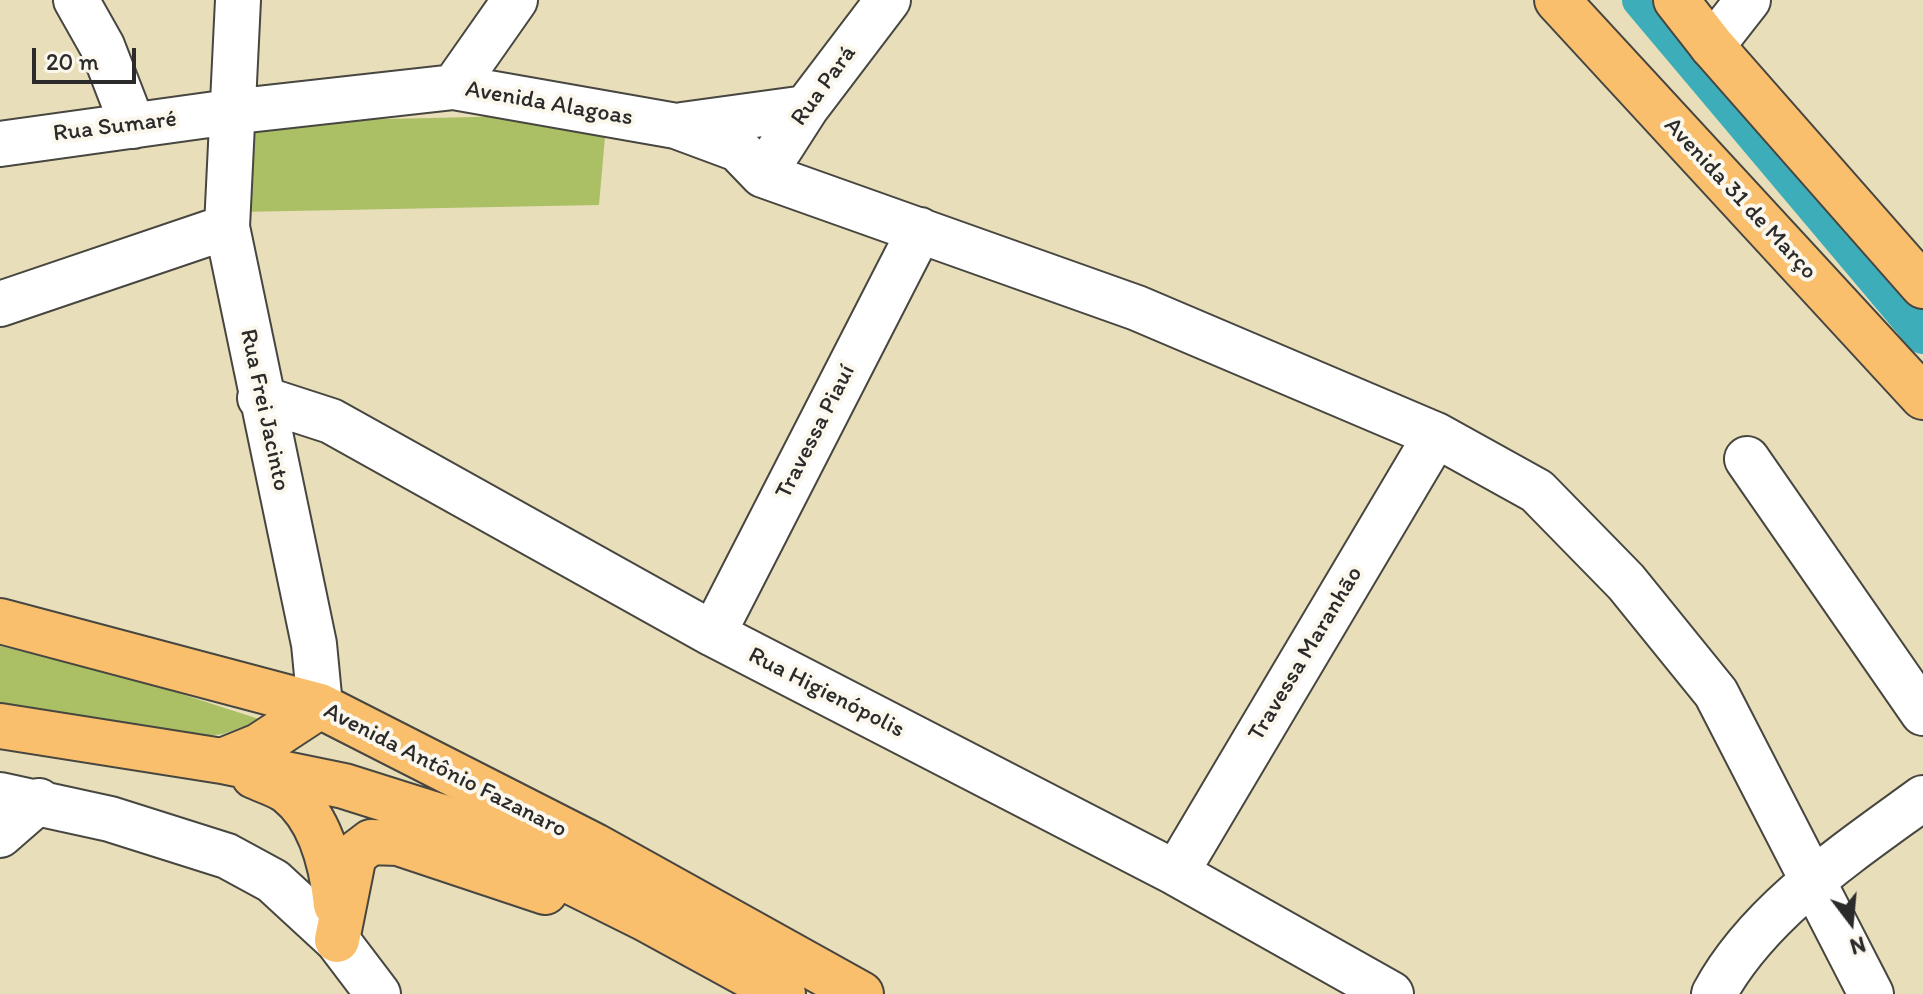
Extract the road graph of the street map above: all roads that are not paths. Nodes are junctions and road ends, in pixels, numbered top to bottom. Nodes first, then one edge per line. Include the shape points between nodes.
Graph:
1 (76, 0) edge
2 (238, 0) edge
3 (515, 0) edge
4 (888, 0) edge
5 (1557, 0) edge
6 (1676, 0) edge
7 (1748, 0) edge
8 (1712, 46) junction
9 (454, 87) junction
10 (806, 108) junction
11 (230, 112) junction
12 (133, 126) junction
13 (676, 126) junction
14 (0, 144) edge
15 (763, 175) junction
16 (227, 227) junction
17 (920, 230) junction
18 (1923, 286) edge
19 (0, 304) edge
20 (1923, 397) edge
21 (260, 398) junction
22 (1436, 435) junction
23 (1747, 459) dead end
24 (0, 621) edge
25 (713, 634) junction
26 (320, 706) junction
27 (1923, 713) edge
28 (0, 726) edge
29 (222, 761) junction
30 (20, 798) edge
31 (1923, 798) edge
32 (0, 835) edge
33 (1176, 873) junction
34 (1810, 880) junction
35 (644, 918) junction
36 (337, 940) junction
37 (378, 994) edge
38 (783, 994) edge
39 (861, 994) edge
40 (1391, 994) edge
41 (1714, 994) edge
42 (1871, 994) edge

1 - 12 street via 102,46
2 - 11 street, Rua Frei Jacinto
3 - 9 street
4 - 10 street, Rua Pará
5 - 20 main road, Avenida 31 de Março
6 - 8 main road
7 - 8 street
8 - 18 main road
9 - 11 street, Avenida Alagoas
9 - 13 street, Avenida Alagoas
10 - 13 street, Avenida Alagoas
10 - 15 street, Rua Pará
11 - 12 street, Rua Sumaré
11 - 16 street, Rua Frei Jacinto
12 - 14 street, Rua Sumaré
13 - 15 street, Avenida Alagoas via 738,149
15 - 17 street
16 - 19 street
16 - 21 street, Rua Frei Jacinto
17 - 22 street via 1137,308
17 - 25 street, Travessa Piauí
21 - 25 street, Rua Higienópolis via 331,421
21 - 26 street, Rua Frei Jacinto via 314,644
22 - 33 street, Travessa Maranhão
22 - 34 street via 1537,491 1626,582 1716,693
23 - 27 street
24 - 26 main road, Avenida Antônio Fazanaro
25 - 33 street, Rua Higienópolis
26 - 29 main road via 259,746
26 - 39 main road, Avenida Antônio Fazanaro via 595,846
28 - 29 main road, Avenida Antônio Fazanaro
29 - 35 main road, Avenida Antônio Fazanaro via 344,786 439,816
29 - 36 main road via 288,792 313,822 334,885
30 - 32 street
30 - 36 street via 227,856 273,881
31 - 34 street
33 - 40 street, Rua Higienópolis
34 - 41 street via 1725,973
34 - 42 street
35 - 36 main road via 398,843 371,842 354,855
35 - 38 main road, Avenida Antônio Fazanaro
36 - 37 street

